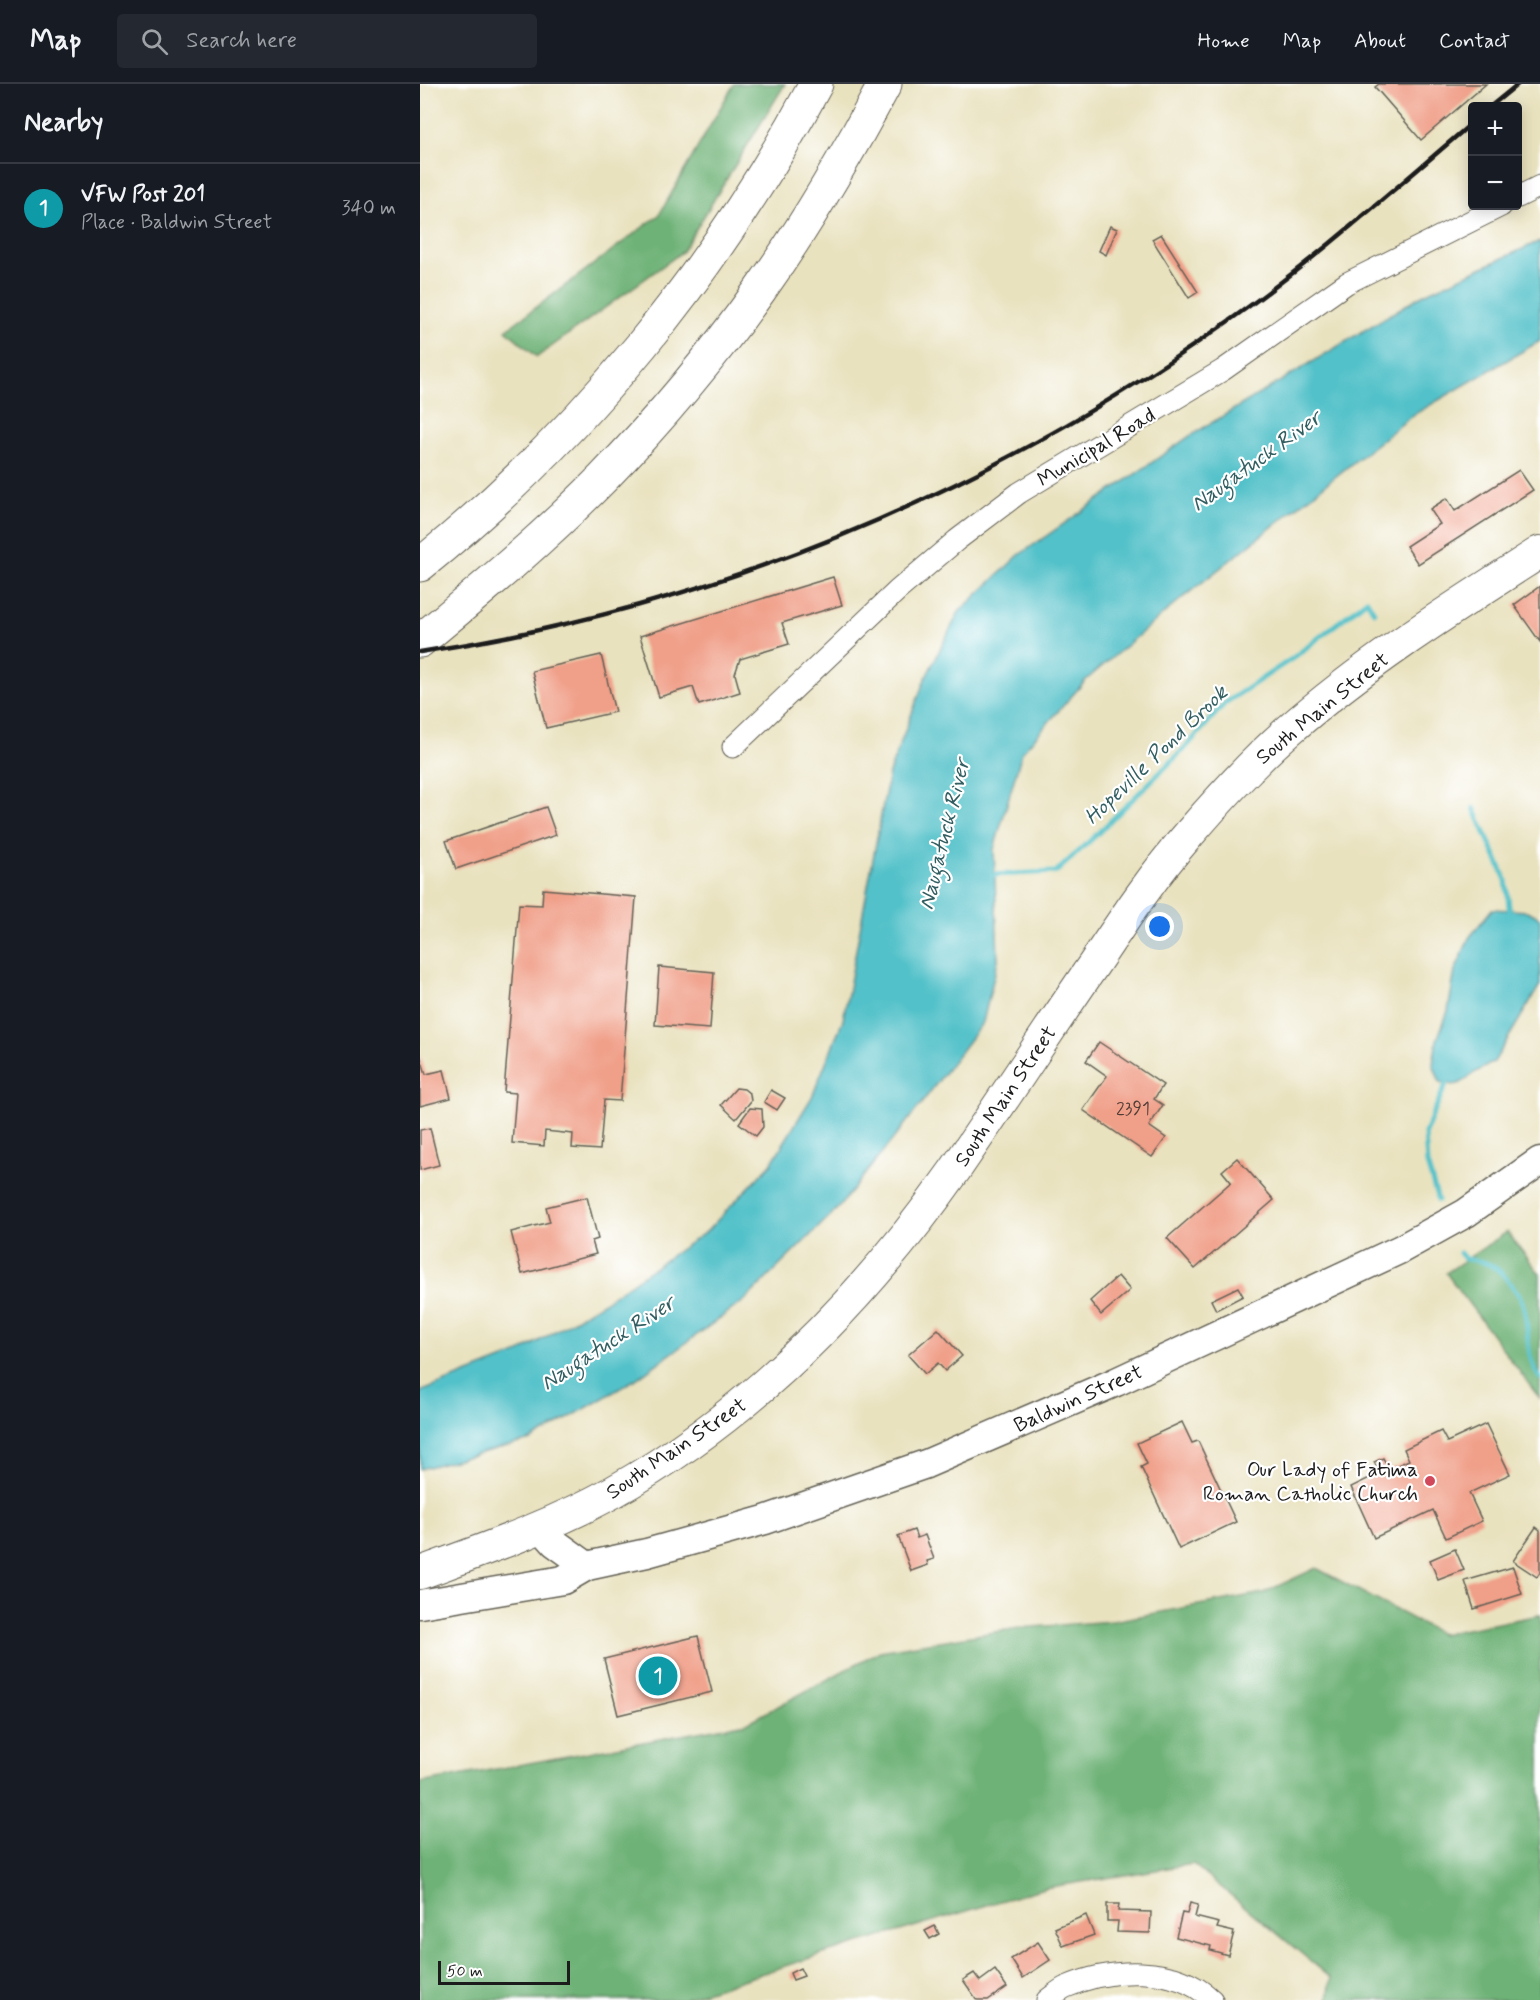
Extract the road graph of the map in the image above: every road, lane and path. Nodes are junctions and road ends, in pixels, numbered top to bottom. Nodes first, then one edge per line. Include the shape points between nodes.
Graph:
1 (816, 84) edge
2 (885, 84) edge
3 (1540, 186) edge
4 (1522, 195) edge
5 (1493, 210) edge
6 (1540, 552) edge
7 (420, 565) edge
8 (420, 640) edge
9 (733, 747) dead end
10 (1540, 1161) edge
11 (540, 1526) junction
12 (587, 1566) junction
13 (420, 1573) edge
14 (420, 1604) edge
15 (1047, 2000) edge
16 (1212, 2000) edge

1 - 7 highway via 746,204 675,304 600,394 525,472
2 - 8 highway via 830,182 723,340 602,479 495,578
3 - 4 street
5 - 9 street, Municipal Road via 1347,283 1223,370 1019,493 897,591
6 - 11 main road, South Main Street via 1428,626 1314,710 1266,751 1216,803 1143,892 924,1212 861,1288 795,1358 730,1414 676,1453 613,1492
10 - 12 main road, Baldwin Street via 1457,1219 1401,1249 978,1442 790,1512
11 - 12 main road via 555,1543
11 - 13 main road, South Main Street
12 - 14 main road, Baldwin Street via 557,1582
15 - 16 street via 1065,1987 1112,1973 1145,1973 1178,1978

